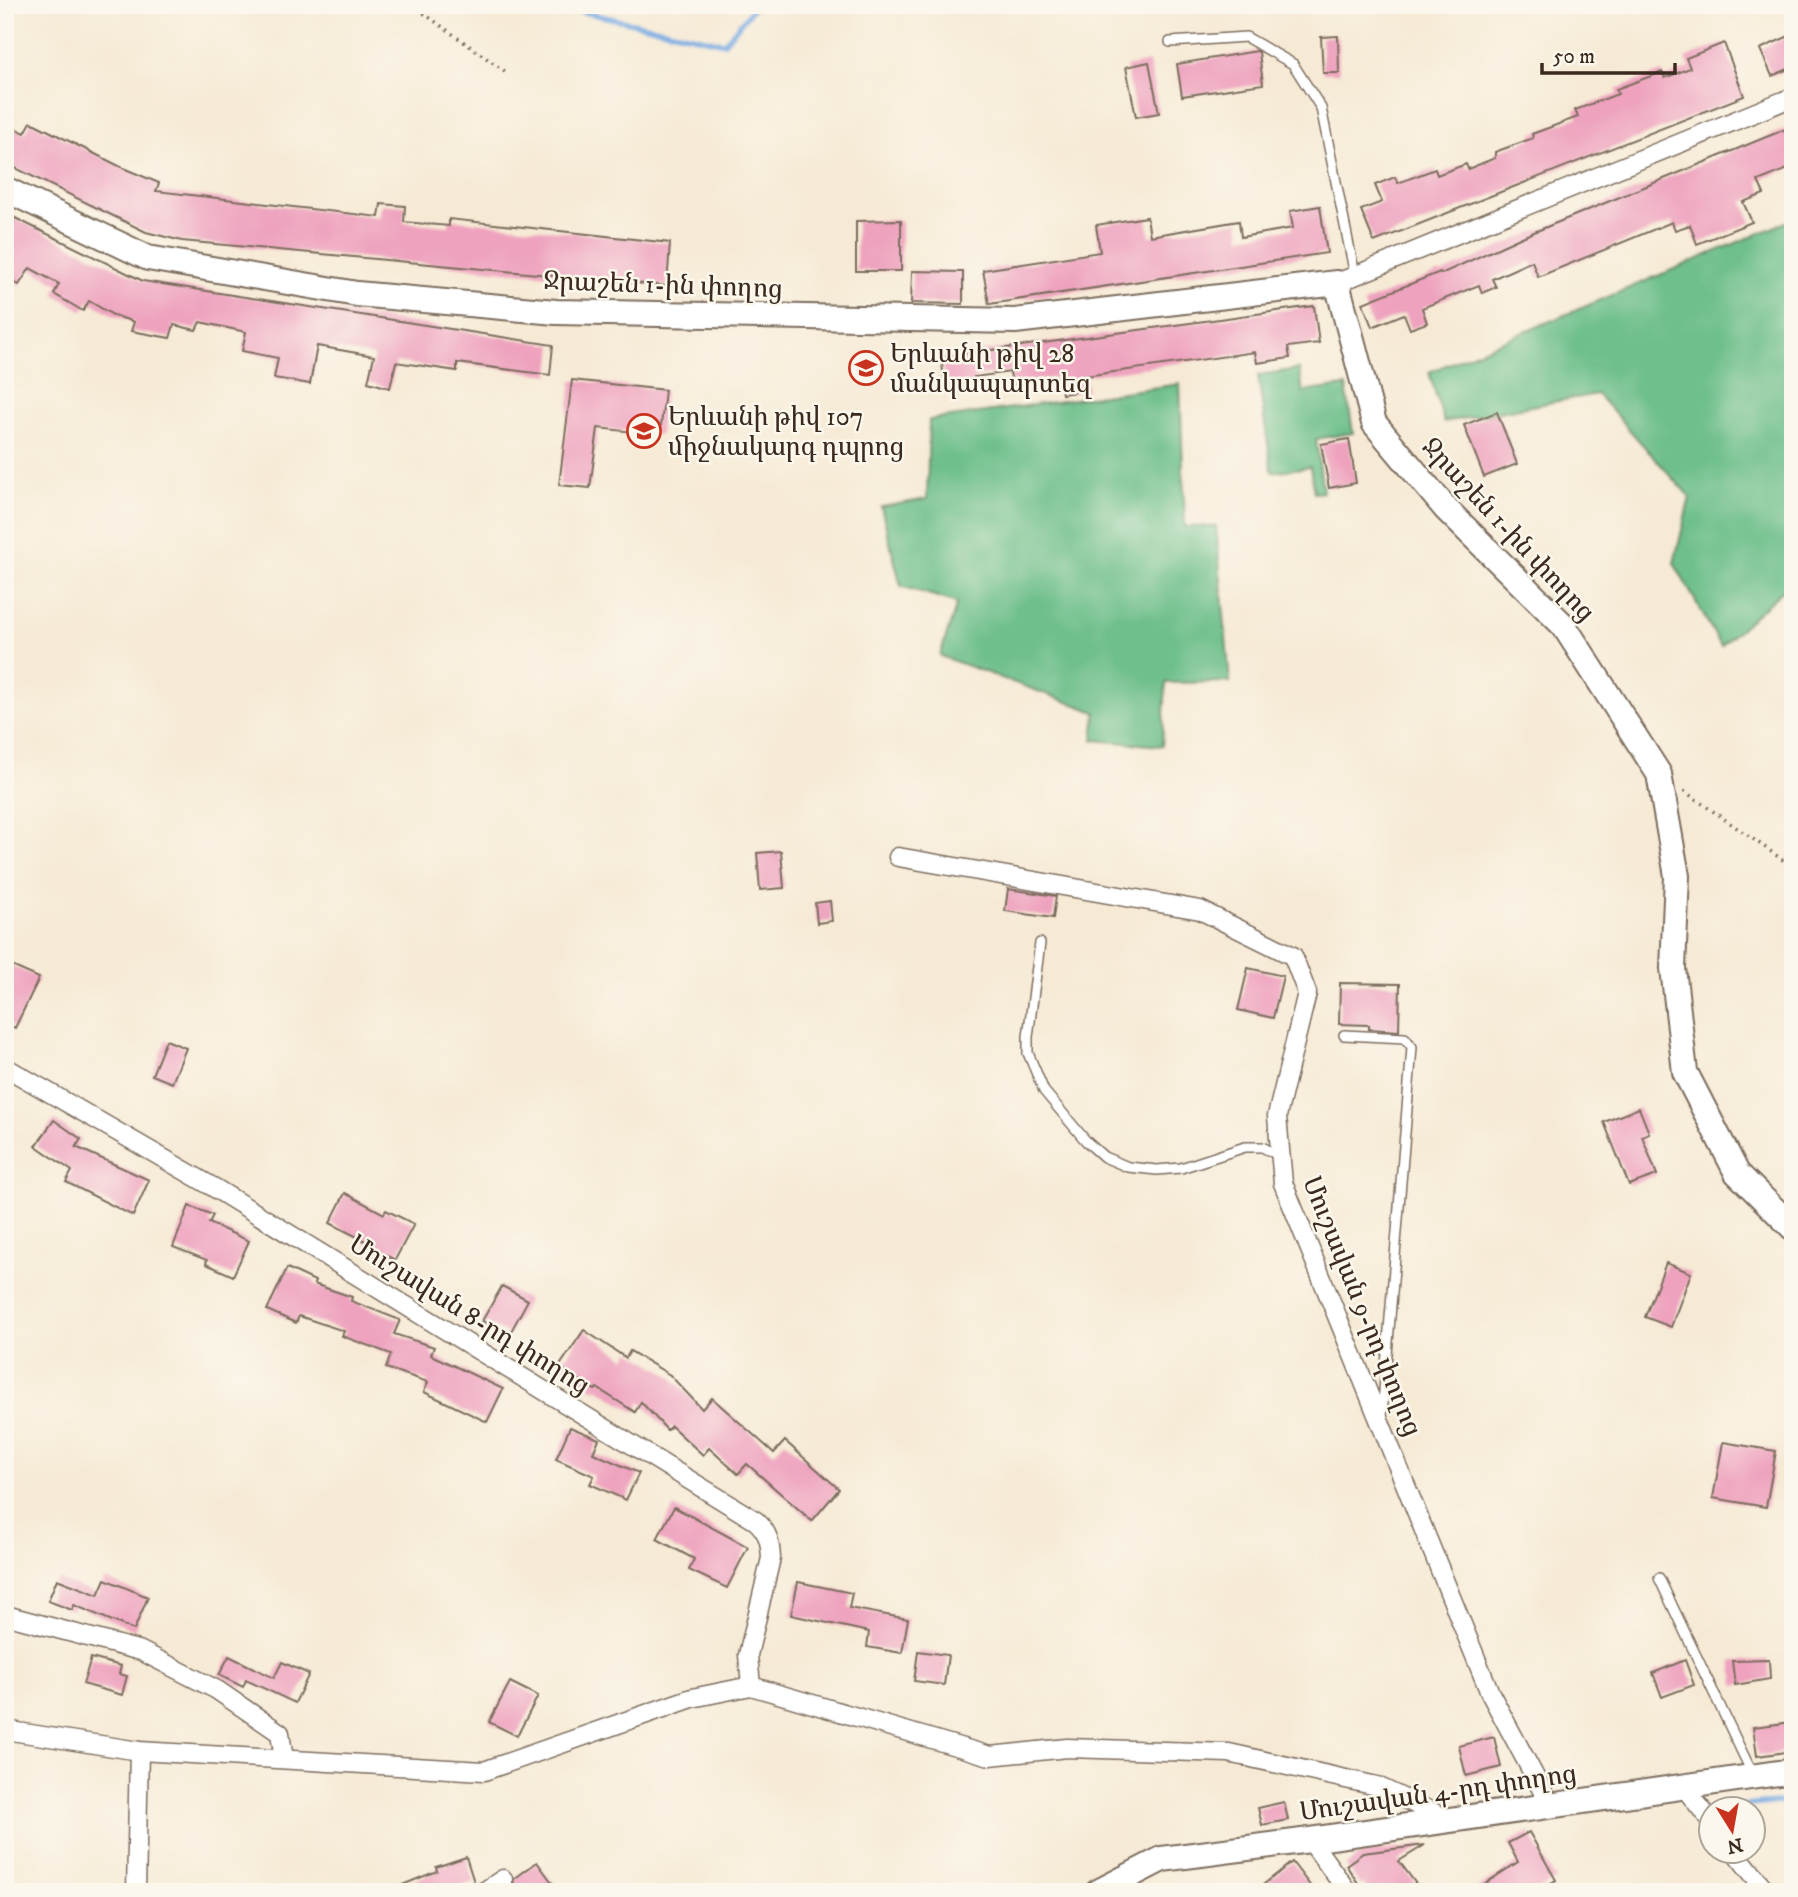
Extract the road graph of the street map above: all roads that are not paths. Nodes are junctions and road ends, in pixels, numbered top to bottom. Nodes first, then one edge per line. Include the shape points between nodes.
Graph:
1 (1170, 42) dead end
2 (1793, 97) edge
3 (5, 189) edge
4 (1346, 279) junction
5 (898, 857) dead end
6 (1040, 943) dead end
7 (1345, 1035) dead end
8 (5, 1067) edge
9 (1280, 1156) junction
10 (1793, 1228) edge
11 (1381, 1424) junction
12 (1659, 1578) dead end
13 (5, 1615) edge
14 (751, 1686) junction
15 (5, 1730) edge
16 (138, 1751) junction
17 (284, 1759) junction
18 (1793, 1771) edge
19 (1754, 1777) junction
20 (1684, 1787) junction
21 (1696, 1802) edge
22 (1551, 1807) junction
23 (1447, 1819) junction
24 (1310, 1840) junction
25 (1746, 1866) edge
26 (503, 1879) dead end
27 (136, 1892) edge
28 (483, 1892) edge
29 (1098, 1892) edge
30 (1348, 1892) edge
31 (1767, 1892) edge

1 - 4 lane via 1247,37 1293,64 1321,108
2 - 4 street, Ջրաշեն 1-ին փողոց
3 - 4 street, Ջրաշեն 1-ին փողոց via 148,258 357,294 556,312 1015,321
4 - 10 street, Ջրաշեն 1-ին փողոց via 1374,423 1446,509 1564,626 1659,774 1677,876 1673,968 1685,1072 1737,1173
5 - 9 street, Մուշավան 9-րդ փողոց via 1200,910 1293,956 1307,993 1277,1116
6 - 9 lane via 1028,1053 1044,1091 1104,1157 1128,1167 1157,1170 1181,1168 1245,1147 1262,1147
7 - 11 lane via 1405,1038 1412,1047
8 - 14 street, Մուշավան 8-րդ փողոց via 225,1194 766,1530 771,1558 748,1655
9 - 11 street, Մուշավան 9-րդ փողոց via 1283,1183
11 - 22 street, Մուշավան 9-րդ փողոց via 1490,1693
12 - 19 lane
13 - 17 street via 141,1651 206,1684 280,1734
14 - 17 street via 692,1698 484,1771
14 - 23 street via 990,1756 1067,1748 1229,1753 1377,1786
15 - 16 street
16 - 17 street
16 - 27 street
18 - 19 street, Մուշավան 4-րդ փողոց
19 - 20 street, Մուշավան 4-րդ փողոց
20 - 21 street
20 - 22 street, Մուշավան 4-րդ փողոց
22 - 23 street, Մուշավան 4-րդ փողոց
23 - 24 street, Մուշավան 4-րդ փողոց
24 - 29 street, Մուշավան 4-րդ փողոց via 1162,1859
24 - 30 street
25 - 31 street
26 - 28 street

